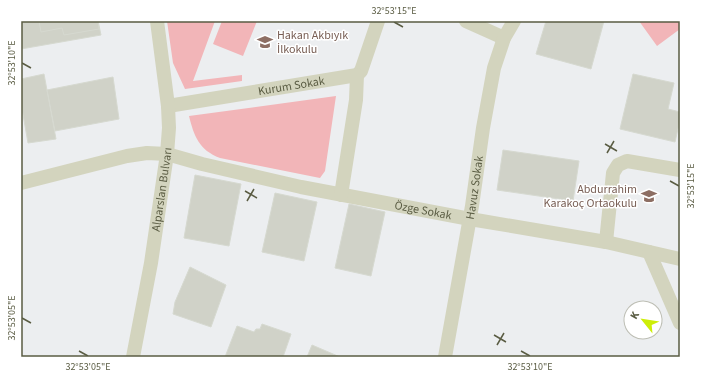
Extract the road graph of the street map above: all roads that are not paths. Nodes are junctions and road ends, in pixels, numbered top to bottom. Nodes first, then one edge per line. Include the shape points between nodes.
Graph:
1 (157, 21) edge
2 (378, 21) edge
3 (466, 21) edge
4 (514, 21) edge
5 (504, 38) junction
6 (357, 75) junction
7 (168, 106) junction
8 (168, 154) junction
9 (680, 170) edge
10 (21, 182) edge
11 (341, 195) junction
12 (470, 219) junction
13 (606, 242) junction
14 (649, 252) junction
15 (680, 259) edge
16 (680, 323) edge
17 (132, 357) edge
18 (445, 357) edge

1 - 7 street, Alparslan Bulvarı
2 - 6 street via 361,71
3 - 5 street
4 - 5 street, Havuz Sokak
5 - 12 street, Havuz Sokak via 494,68
6 - 7 street, Kurum Sokak
6 - 11 street via 356,100
7 - 8 street, Alparslan Bulvarı
8 - 10 street, Özge Sokak via 127,156
8 - 11 street, Özge Sokak
8 - 17 street, Alparslan Bulvarı via 152,256
9 - 13 street via 627,161 618,165 613,173
11 - 12 street, Özge Sokak
12 - 13 street, Özge Sokak
12 - 18 street, Havuz Sokak
13 - 14 street, Özge Sokak
14 - 15 street, Özge Sokak
14 - 16 street

